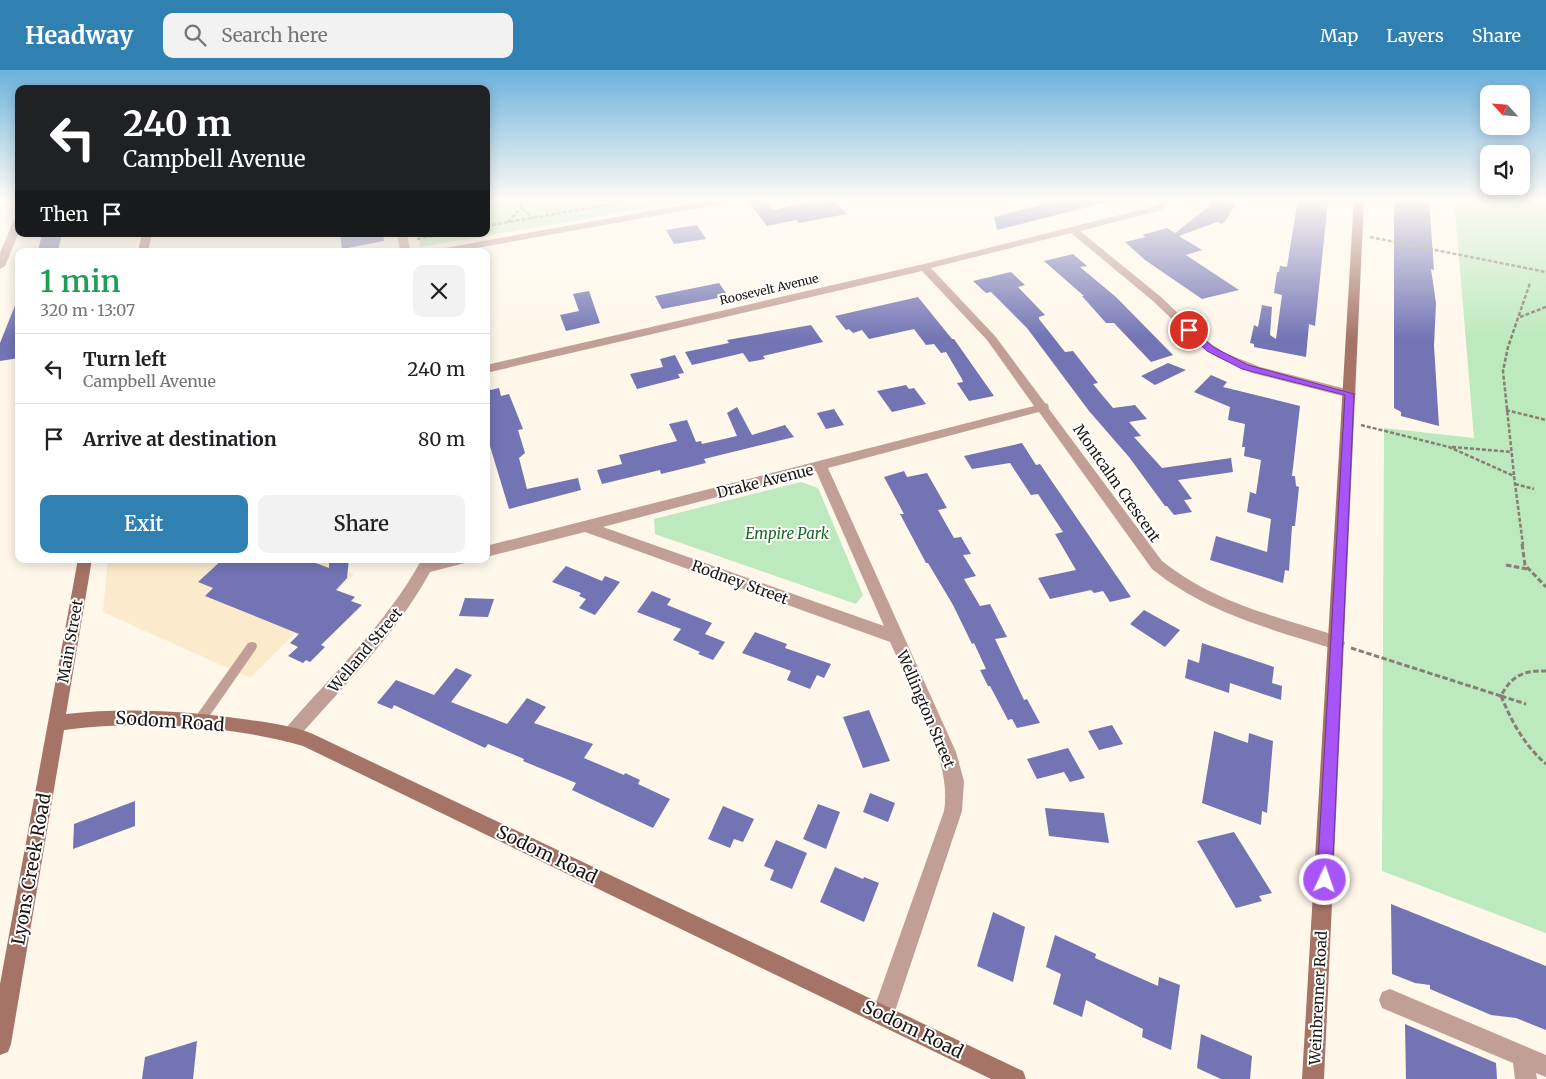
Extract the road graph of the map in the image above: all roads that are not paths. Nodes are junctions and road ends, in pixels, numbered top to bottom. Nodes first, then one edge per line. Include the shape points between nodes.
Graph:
1 (9, 245) edge
2 (478, 245) edge
3 (1012, 245) edge
4 (1091, 245) edge
5 (1357, 245) edge
6 (462, 248) edge
7 (0, 266) edge
8 (924, 267) junction
9 (490, 368) edge
10 (1350, 394) junction
11 (1044, 407) junction
12 (821, 467) junction
13 (585, 526) junction
14 (490, 551) edge
15 (84, 563) edge
16 (428, 563) edge
17 (895, 637) junction
18 (1337, 643) junction
19 (252, 646) dead end
20 (200, 720) junction
21 (56, 723) junction
22 (291, 734) junction
23 (1390, 1000) dead end
24 (883, 1014) junction
25 (0, 1044) edge
26 (1524, 1056) junction
27 (1546, 1066) edge
28 (1015, 1079) edge
29 (1313, 1079) edge
30 (1526, 1079) edge

1 - 7 street
2 - 6 street
3 - 8 street, Roosevelt Avenue
4 - 10 street via 1221,355 1251,368
5 - 10 main road, Weinbrenner Road
8 - 9 street, Roosevelt Avenue
8 - 11 street, Montcalm Crescent via 982,327
10 - 18 main road, Weinbrenner Road
11 - 12 street, Drake Avenue
11 - 18 street, Montcalm Crescent via 1147,554 1169,576 1206,599
12 - 13 street, Drake Avenue
12 - 17 street, Wellington Street
13 - 14 street, Drake Avenue
13 - 17 street, Rodney Street
15 - 21 main road, Main Street
16 - 22 street, Welland Street via 388,624
17 - 24 street, Wellington Street via 947,752 957,795
18 - 29 main road, Weinbrenner Road
19 - 20 lane
20 - 21 main road, Sodom Road via 134,716
20 - 22 main road, Sodom Road
21 - 25 main road, Lyons Creek Road
22 - 24 main road, Sodom Road via 316,743
23 - 26 street
24 - 28 main road, Sodom Road
26 - 27 street
26 - 30 street

